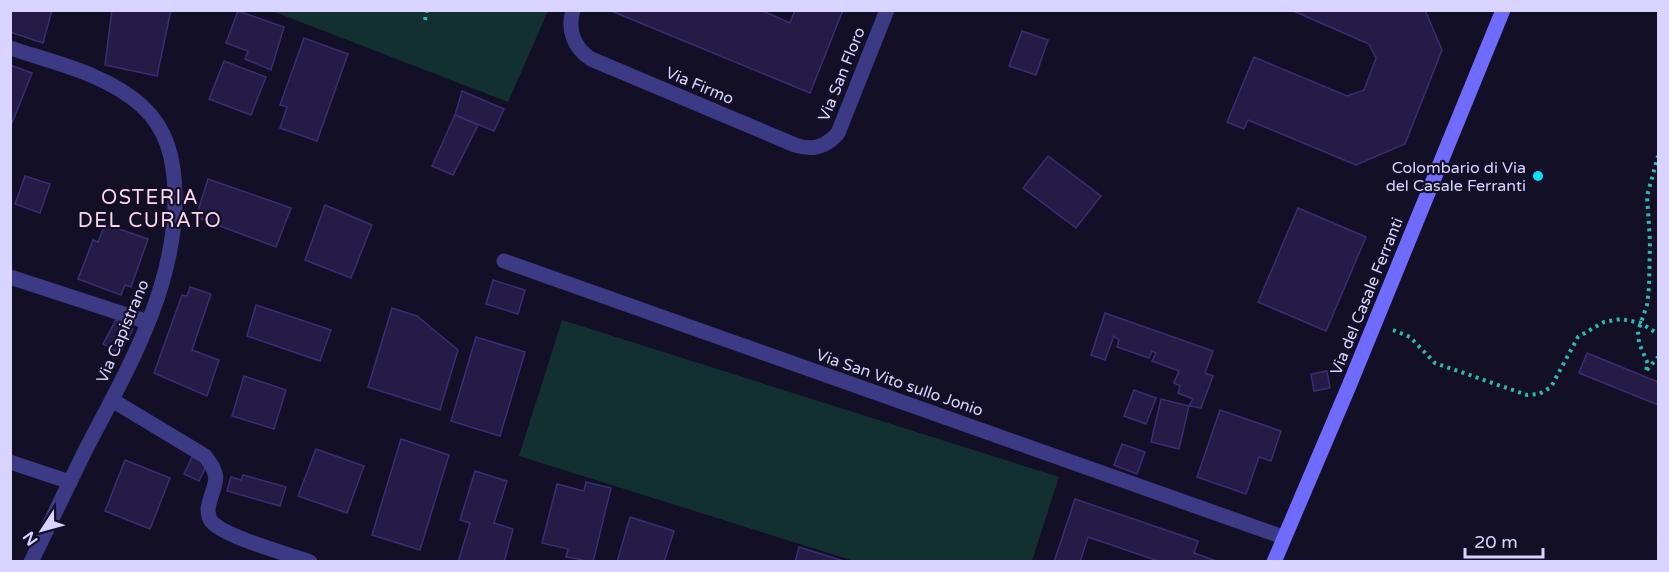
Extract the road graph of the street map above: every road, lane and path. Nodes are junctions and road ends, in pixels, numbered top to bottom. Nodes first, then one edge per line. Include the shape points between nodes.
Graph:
1 (427, 10) edge
2 (573, 10) edge
3 (887, 10) edge
4 (1503, 10) edge
5 (425, 20) dead end
6 (10, 48) edge
7 (821, 146) joint
8 (1659, 156) edge
9 (504, 261) dead end
10 (10, 278) edge
11 (148, 322) junction
12 (1641, 322) junction
13 (1390, 328) dead end
14 (1659, 334) edge
15 (1659, 357) edge
16 (112, 400) junction
17 (10, 462) edge
18 (70, 482) junction
19 (1283, 537) junction
20 (31, 561) edge
21 (310, 561) edge
22 (1274, 561) edge

1 - 5 path
2 - 7 street, Via Firmo via 573,40 585,55 795,145
3 - 7 street, Via San Floro via 841,126
4 - 19 street, Via del Casale Ferranti
6 - 11 street, Via Capistrano via 93,76 119,89 143,107 165,138 175,184 174,233
8 - 12 path via 1647,196 1649,287
9 - 19 street, Via San Vito sullo Jonio
10 - 11 street
11 - 16 street, Via Capistrano
12 - 13 path via 1621,319 1589,329 1578,337 1551,387 1527,396 1435,363 1410,337
12 - 14 path
12 - 15 path via 1638,331 1648,364 1646,370
16 - 18 street, Via Capistrano
16 - 21 street via 205,456 217,483 208,516 219,527
17 - 18 street
18 - 20 street, Via Capistrano
19 - 22 street, Via del Casale Ferranti

